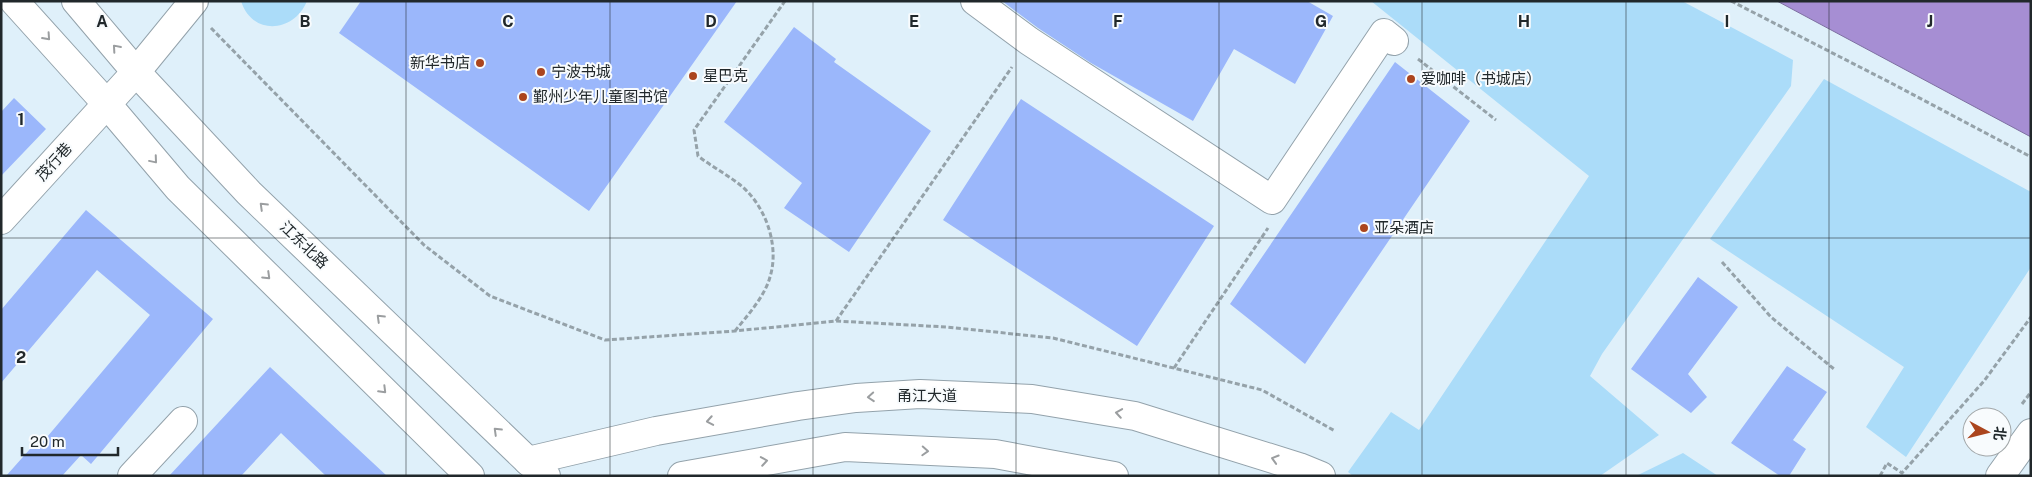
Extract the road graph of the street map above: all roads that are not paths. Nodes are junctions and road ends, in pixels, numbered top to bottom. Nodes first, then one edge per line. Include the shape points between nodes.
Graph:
1 (14, 1) edge
2 (76, 1) edge
3 (975, 1) edge
4 (192, 4) edge
5 (1394, 41) dead end
6 (136, 72) junction
7 (106, 103) junction
8 (1, 220) edge
9 (183, 421) dead end
10 (2031, 433) edge
11 (537, 469) edge
12 (132, 476) edge
13 (470, 476) edge
14 (682, 476) edge
15 (1114, 476) edge
16 (1321, 476) edge
17 (2000, 476) edge

1 -> 7 street
6 -> 2 street, 江东北路
3 - 5 street via 1029,42 1272,200 1384,33
4 - 6 street, 茂行巷
6 - 7 street, 茂行巷
11 -> 6 street, 江东北路 via 249,193
7 - 8 street, 茂行巷
7 -> 13 street via 178,188
9 - 12 street
10 - 17 street
16 -> 11 street, 甬江大道 via 1135,416 1032,400 920,394 856,398 656,431
14 -> 15 street via 845,447 995,454

